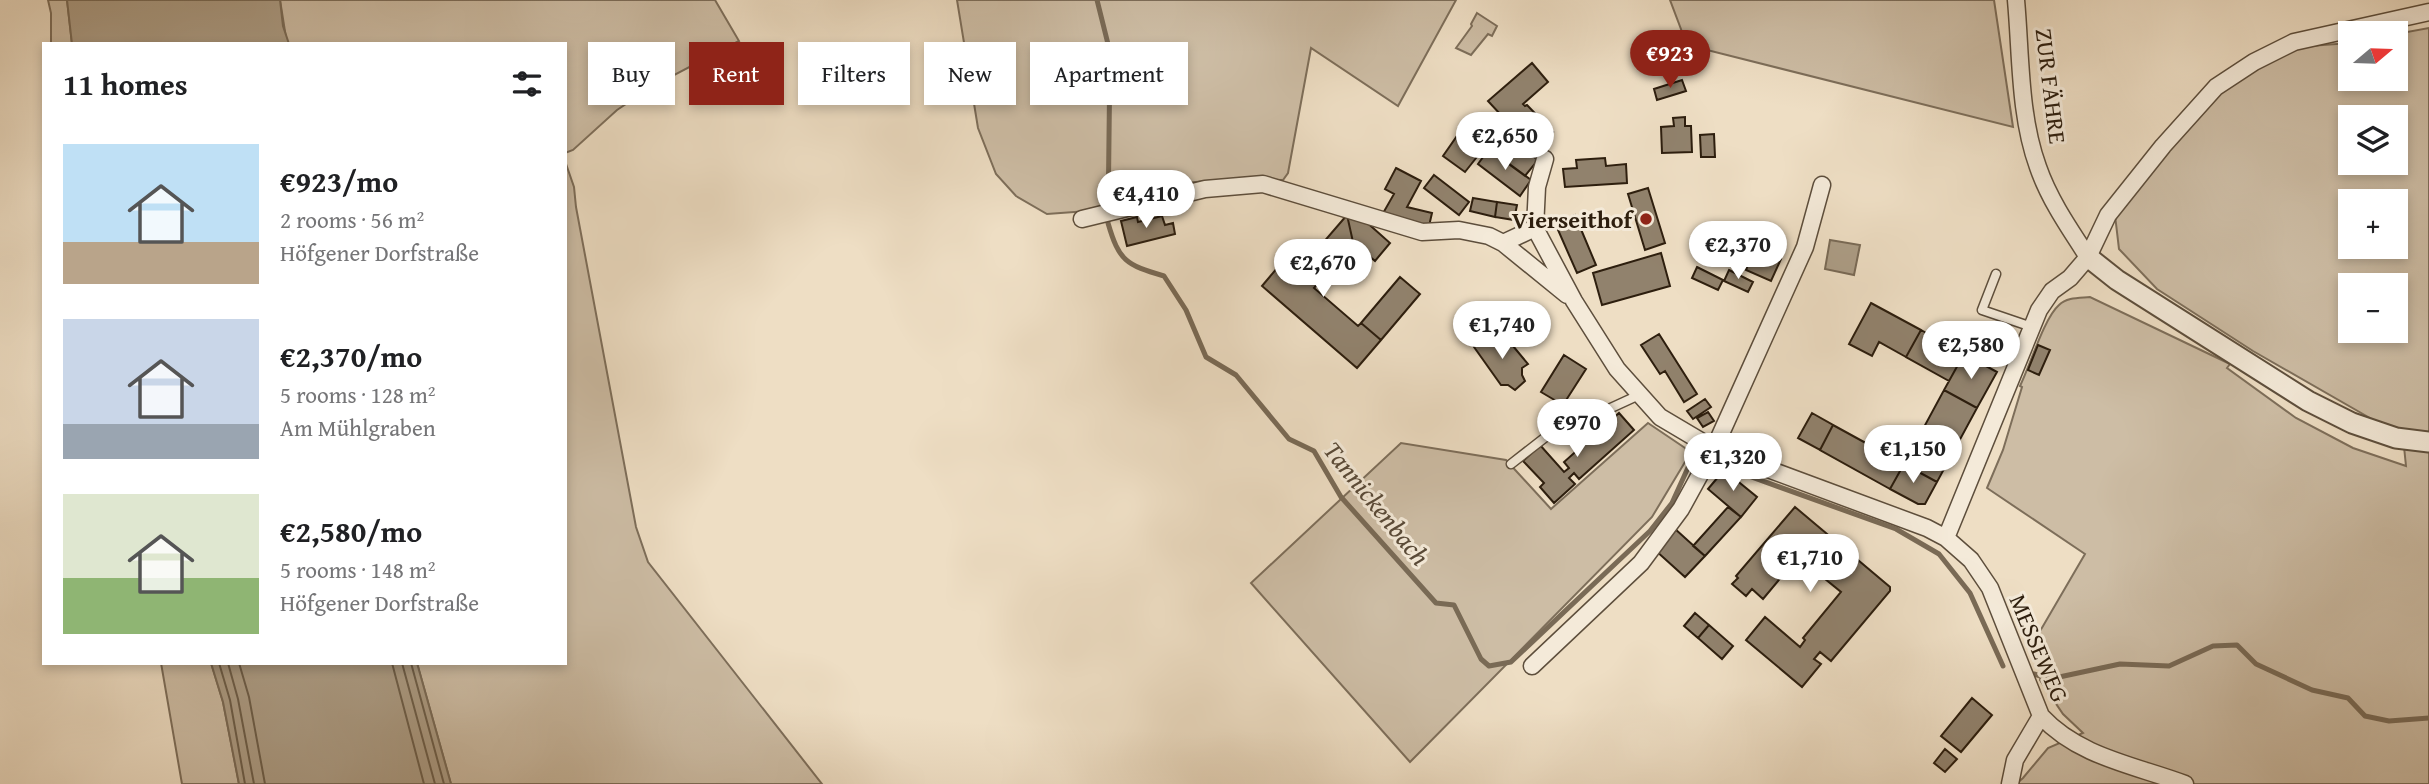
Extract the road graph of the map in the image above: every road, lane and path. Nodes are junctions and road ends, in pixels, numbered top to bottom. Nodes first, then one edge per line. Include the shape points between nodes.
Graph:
1 (2016, 0) edge
2 (2429, 12) edge
3 (1545, 159) dead end
4 (1822, 185) dead end
5 (1082, 219) dead end
6 (1535, 228) junction
7 (1503, 243) junction
8 (2088, 257) junction
9 (1996, 274) dead end
10 (1574, 301) junction
11 (2032, 327) junction
12 (1639, 395) junction
13 (1587, 419) junction
14 (1575, 441) dead end
15 (2429, 442) edge
16 (1714, 449) junction
17 (1511, 464) dead end
18 (1946, 538) junction
19 (1532, 666) dead end
20 (2041, 716) junction
21 (2010, 784) edge
22 (2185, 784) edge

1 - 8 street, ZUR FÄHRE via 2028,128 2038,167 2061,216
2 - 8 street via 2294,42 2217,87 2108,215
3 - 6 street via 1537,187
4 - 16 street via 1805,247
5 - 7 street via 1205,189 1263,184 1422,232 1460,230
6 - 7 street
6 - 10 street
7 - 10 street
8 - 11 street via 2052,291
8 - 15 street, ZUR FÄHRE via 2308,401 2396,439
9 - 11 lane via 1982,310
10 - 12 street, MESSEWEG
11 - 18 street
12 - 13 lane
12 - 16 street, MESSEWEG via 1660,417
13 - 14 lane
13 - 17 lane via 1570,418
16 - 18 street, MESSEWEG
16 - 19 street via 1681,509 1642,563
18 - 20 street, MESSEWEG via 1971,560 1990,588
20 - 21 street via 2015,760
20 - 22 street, MESSEWEG via 2078,747

